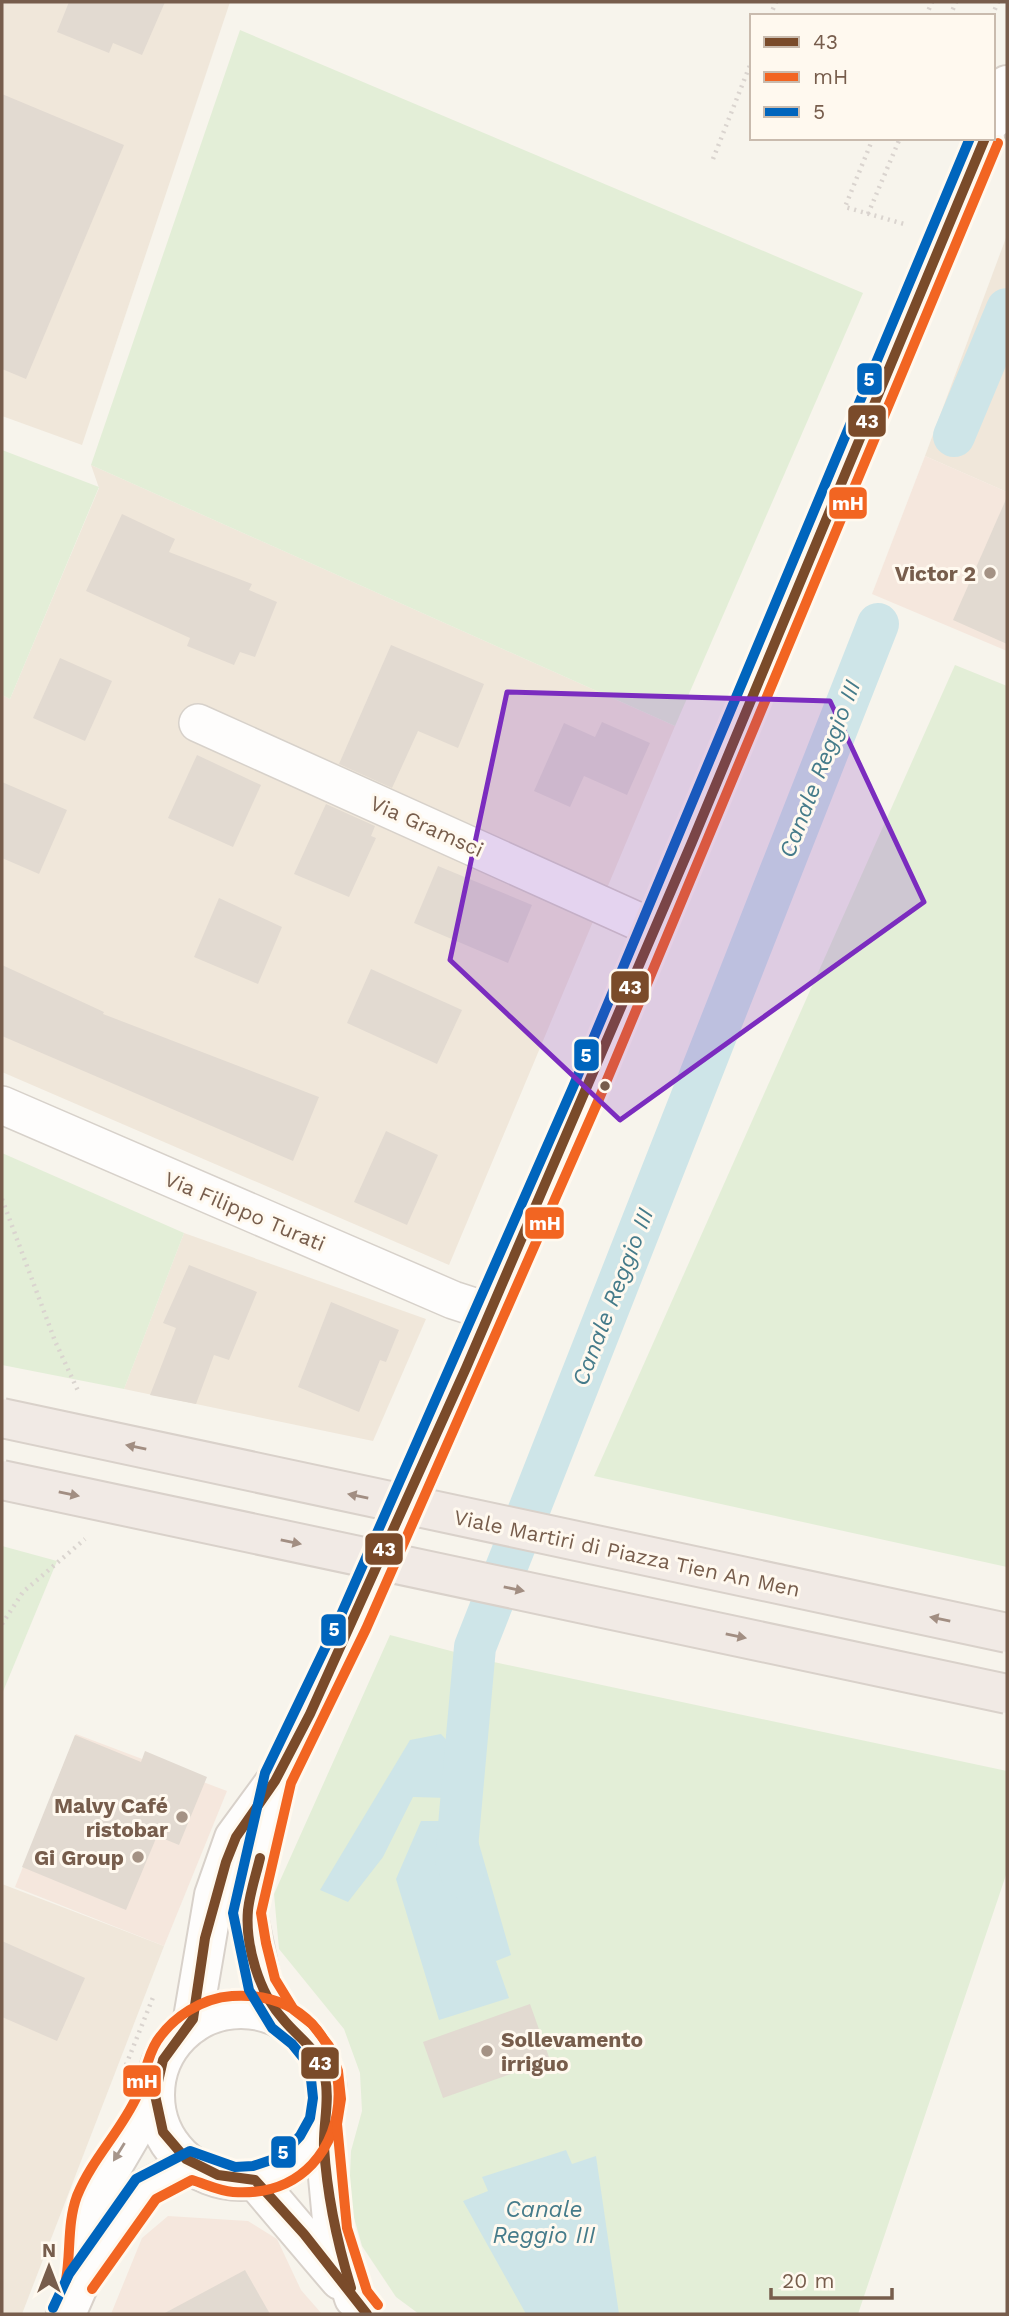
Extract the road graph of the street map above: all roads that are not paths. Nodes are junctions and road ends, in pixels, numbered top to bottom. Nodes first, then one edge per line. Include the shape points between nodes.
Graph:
1 (1007, 85) edge
2 (995, 114) edge
3 (984, 140) edge
4 (198, 723) dead end
5 (655, 929) junction
6 (2, 1105) edge
7 (490, 1312) junction
8 (2, 1418) edge
9 (2, 1480) edge
10 (1007, 1633) edge
11 (1007, 1694) edge
12 (278, 1778) junction
13 (283, 2020) junction
14 (192, 2024) junction
15 (155, 2094) junction
16 (323, 2123) junction
17 (191, 2165) junction
18 (255, 2180) junction
19 (73, 2298) edge
20 (361, 2306) edge

1 - 2 street
3 - 5 street
4 - 5 street, Via Gramsci
5 - 7 street
6 - 7 street, Via Filippo Turati
7 - 12 street via 353,1623
10 -> 8 highway, Viale Martiri di Piazza Tien An Men, bridge
9 -> 11 highway, bridge
12 - 13 street via 247,1912 262,1984
12 - 14 street via 234,1838 214,1895
13 - 14 street via 260,2011 236,2010
13 - 16 street via 317,2053 327,2099
14 - 15 street via 173,2043 159,2067
15 - 17 street via 165,2133
15 -> 19 street via 87,2210
16 - 18 street via 297,2160
16 - 20 street via 334,2231
17 - 18 street via 233,2181
17 - 19 street via 147,2188
18 - 20 street

